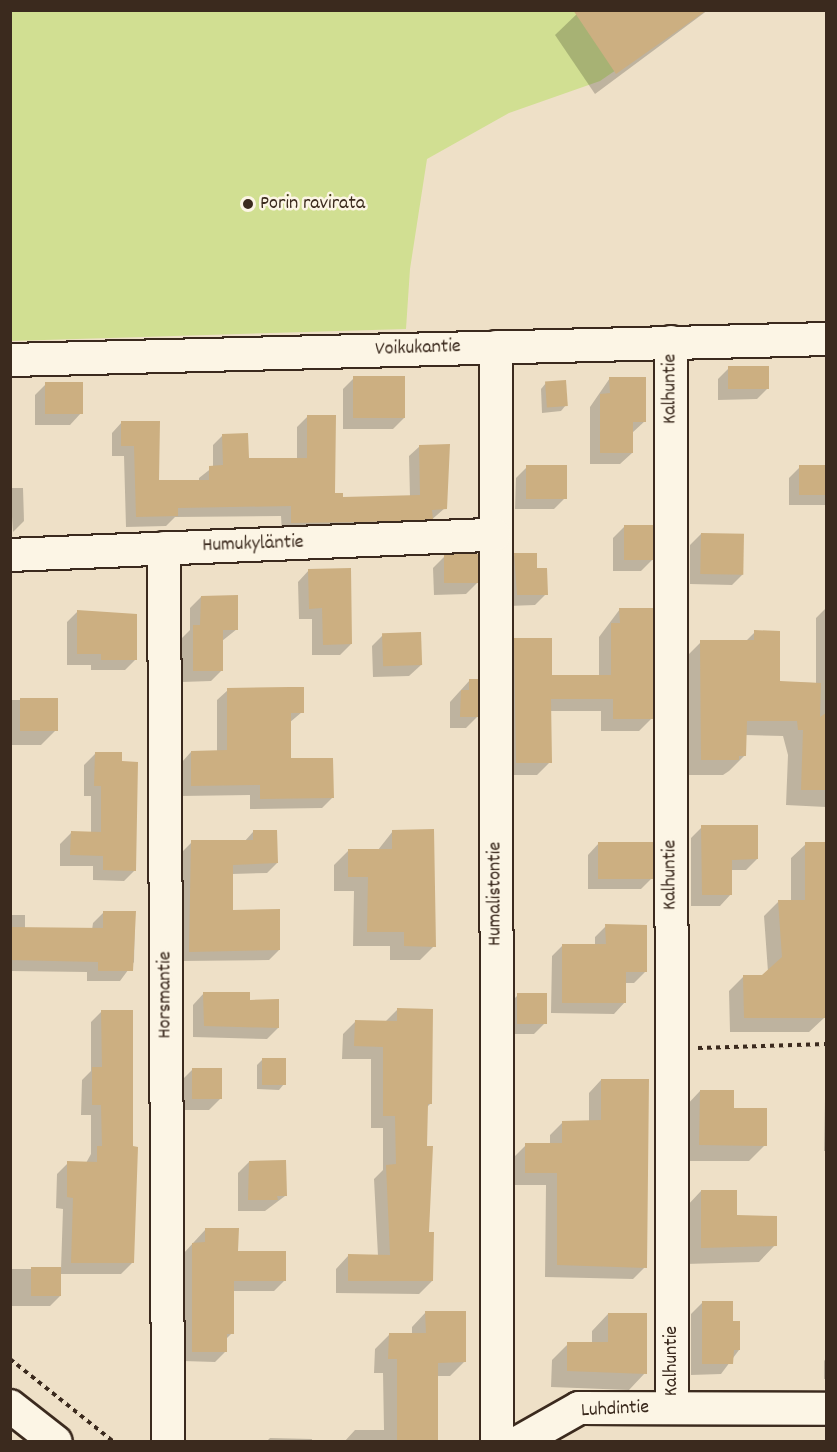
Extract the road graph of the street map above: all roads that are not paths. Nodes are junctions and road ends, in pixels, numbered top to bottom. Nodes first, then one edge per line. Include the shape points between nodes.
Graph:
1 (826, 339) edge
2 (671, 342) junction
3 (496, 347) junction
4 (10, 360) edge
5 (495, 535) junction
6 (164, 548) junction
7 (10, 555) edge
8 (10, 1406) edge
9 (672, 1408) junction
10 (826, 1409) edge
11 (56, 1442) edge
12 (168, 1442) edge
13 (498, 1442) edge
14 (519, 1442) edge

1 - 2 street, Voikukantie
2 - 3 street, Voikukantie
2 - 9 street, Kalhuntie
3 - 4 street, Voikukantie
3 - 5 street, Humalistontie
5 - 6 street, Humukyläntie
5 - 13 street, Humalistontie
6 - 7 street, Humukyläntie
6 - 12 street, Horsmantie
8 - 11 street
9 - 10 street, Luhdintie
9 - 14 street, Luhdintie via 579,1408

